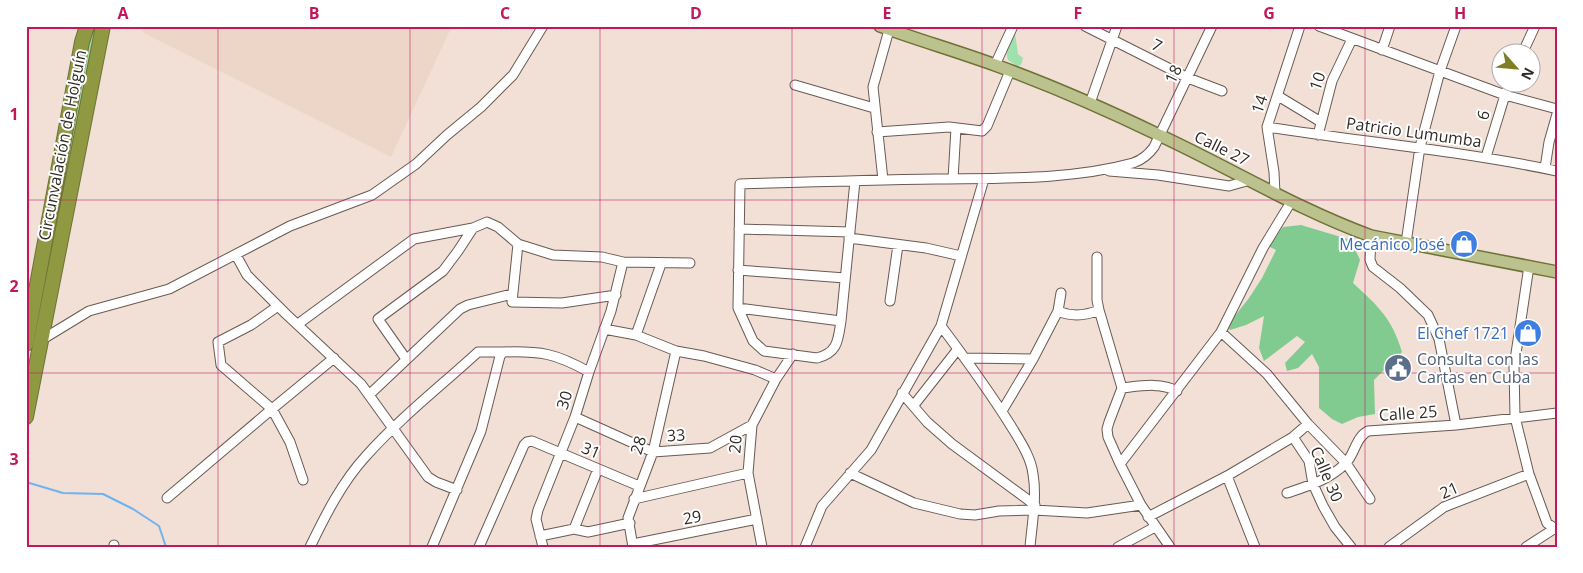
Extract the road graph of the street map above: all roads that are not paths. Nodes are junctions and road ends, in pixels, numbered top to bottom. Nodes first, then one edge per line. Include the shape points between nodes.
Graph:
1 (87, 26) edge
2 (103, 26) edge
3 (543, 26) edge
4 (1013, 26) edge
5 (1085, 26) edge
6 (1117, 26) edge
7 (1212, 26) edge
8 (1300, 26) edge
9 (1319, 26) edge
10 (1390, 26) edge
11 (1456, 26) edge
12 (1535, 26) edge
13 (884, 28) edge
14 (903, 30) edge
15 (1352, 39) junction
16 (1112, 40) junction
17 (1528, 42) edge
18 (1382, 50) junction
19 (995, 65) junction
20 (1010, 71) junction
21 (1440, 71) junction
22 (1188, 78) junction
23 (795, 86) dead end
24 (1222, 91) dead end
25 (1505, 92) edge
26 (1504, 95) junction
27 (1278, 96) junction
28 (1090, 103) junction
29 (874, 108) junction
30 (1557, 109) edge
31 (1557, 114) edge
32 (1321, 122) junction
33 (1267, 127) junction
34 (956, 128) junction
35 (878, 132) junction
36 (1160, 135) junction
37 (1318, 135) junction
38 (1553, 144) edge
39 (1420, 147) junction
40 (1486, 157) junction
41 (1545, 168) junction
42 (1098, 170) junction
43 (1557, 171) edge
44 (953, 179) junction
45 (984, 179) junction
46 (883, 180) junction
47 (1250, 180) junction
48 (855, 181) junction
49 (1275, 194) junction
50 (1291, 202) junction
51 (473, 228) junction
52 (739, 229) junction
53 (850, 235) junction
54 (1371, 236) junction
55 (1406, 243) junction
56 (518, 244) junction
57 (898, 245) junction
58 (236, 255) junction
59 (961, 256) junction
60 (1097, 256) dead end
61 (623, 262) junction
62 (690, 263) dead end
63 (661, 264) junction
64 (1529, 266) junction
65 (738, 270) junction
66 (1557, 272) edge
67 (845, 278) junction
68 (1061, 293) dead end
69 (512, 294) junction
70 (616, 295) junction
71 (890, 301) dead end
72 (278, 306) junction
73 (738, 308) junction
74 (1099, 310) junction
75 (1058, 312) junction
76 (841, 321) junction
77 (298, 324) junction
78 (941, 326) junction
79 (604, 329) junction
80 (1221, 332) junction
81 (636, 335) junction
82 (43, 339) junction
83 (26, 344) edge
84 (958, 349) junction
85 (676, 351) junction
86 (503, 352) junction
87 (793, 354) junction
88 (334, 358) junction
89 (965, 358) junction
90 (406, 359) junction
91 (1033, 359) junction
92 (589, 372) junction
93 (776, 379) junction
94 (1122, 388) junction
95 (1177, 391) junction
96 (902, 393) junction
97 (369, 394) junction
98 (914, 405) junction
99 (272, 409) junction
100 (1002, 411) junction
101 (1557, 413) edge
102 (26, 417) edge
103 (575, 417) junction
104 (1515, 417) junction
105 (1308, 424) junction
106 (1456, 425) junction
107 (752, 426) junction
108 (392, 428) junction
109 (1294, 437) junction
110 (560, 452) junction
111 (653, 452) junction
112 (1346, 463) junction
113 (1120, 464) junction
114 (598, 469) junction
115 (748, 473) junction
116 (850, 473) junction
117 (1529, 474) junction
118 (1227, 476) junction
119 (303, 480) dead end
120 (1313, 484) junction
121 (639, 486) junction
122 (457, 490) junction
123 (1287, 493) dead end
124 (167, 498) dead end
125 (1370, 499) dead end
126 (634, 500) junction
127 (1141, 505) junction
128 (1036, 508) junction
129 (1148, 517) junction
130 (757, 519) junction
131 (630, 523) junction
132 (1155, 527) junction
133 (574, 529) junction
134 (1556, 529) edge
135 (540, 536) junction
136 (1538, 544) edge
137 (428, 546) edge
138 (633, 546) edge
139 (310, 547) edge
140 (479, 547) edge
141 (543, 547) edge
142 (762, 547) edge
143 (805, 547) edge
144 (1030, 547) edge
145 (1118, 547) edge
146 (1170, 547) edge
147 (1256, 547) edge
148 (1351, 547) edge
149 (1389, 547) edge
150 (1526, 547) edge

1 - 83 highway, Circunvalación de Holguín
2 - 82 highway, Circunvalación de Holguín
3 - 58 street via 512,75 481,108 416,164 372,195 290,226
4 - 19 street
5 - 16 street, 7
6 - 16 street
7 - 22 street, 18
8 - 27 street, 14
9 - 15 street
10 - 18 street
11 - 21 street
12 - 17 street
13 - 14 main road, Calle 27
13 - 29 street via 873,87
14 - 19 main road, Calle 27
15 - 18 street
15 - 32 street, 10 via 1332,81
16 - 22 street, 7
16 - 28 street
18 - 21 street
19 - 20 main road, Calle 27
20 - 28 main road, Calle 27
20 - 34 street via 987,126 982,131
21 - 26 street
21 - 39 street
22 - 24 street, 7
22 - 36 street, 18
23 - 29 street
25 - 26 street, 6
26 - 30 street
26 - 40 street, 6
27 - 32 street
27 - 33 street, 14
28 - 36 main road, Calle 27
29 - 35 street
31 - 38 street
32 - 37 street, 10
33 - 37 street, Patricio Lumumba
33 - 49 street, 14
34 - 35 street
34 - 44 street
35 - 46 street
36 - 42 street, 18 via 1149,154 1138,161
36 - 47 main road, Calle 27
37 - 39 street, Patricio Lumumba
38 - 41 street
39 - 40 street, Patricio Lumumba
39 - 55 street
40 - 41 street, Patricio Lumumba
41 - 43 street, Patricio Lumumba
42 - 45 street
42 - 47 street via 1229,186
44 - 45 street
44 - 46 street
45 - 59 street
46 - 48 street
47 - 49 main road, Calle 27
48 - 52 street via 740,184
48 - 53 street
49 - 50 main road, Calle 27
50 - 54 main road, Calle 27
50 - 80 street via 1263,248
51 - 56 street via 487,222
51 - 77 street via 414,239
51 - 90 street via 443,271 378,319
52 - 53 street
52 - 65 street
53 - 57 street
53 - 67 street
54 - 55 main road, Calle 27
54 - 106 street via 1370,260 1373,267 1428,315 1439,339
55 - 64 main road, Calle 27
56 - 61 street via 552,255 602,257
56 - 69 street
57 - 59 street
57 - 71 street
58 - 72 street via 247,275
58 - 82 street via 169,289 89,311
59 - 78 street
60 - 74 street
61 - 63 street
61 - 70 street, 30
62 - 63 street
63 - 81 street
64 - 66 main road, Calle 27
64 - 104 street via 1514,367
65 - 67 street
65 - 73 street
67 - 76 street
68 - 75 street
69 - 70 street via 512,302 562,302
69 - 90 street via 460,309
70 - 79 street, 30
72 - 77 street
72 - 99 street via 218,342 221,365
73 - 76 street
73 - 87 street via 758,347 764,351
74 - 75 street via 1075,316
74 - 94 street
75 - 91 street
76 - 87 street via 838,339 832,351 825,356
77 - 88 street
78 - 84 street
78 - 96 street
79 - 81 street
79 - 92 street, 30
80 - 95 street
80 - 105 street via 1266,374
81 - 85 street
82 - 102 highway, Circunvalación de Holguín
84 - 89 street
84 - 98 street
85 - 93 street via 755,370
85 - 111 street, 28
86 - 92 street via 552,354
86 - 108 street via 478,352
86 - 122 street via 481,431
87 - 93 street, 20
88 - 97 street
88 - 99 street
89 - 91 street
89 - 100 street
90 - 97 street
91 - 100 street
92 - 103 street, 30
93 - 107 street, 20
94 - 95 street via 1151,385
94 - 113 street via 1107,429
95 - 113 street
96 - 98 street
96 - 116 street via 871,450
97 - 108 street
98 - 128 street via 952,444
99 - 119 street via 286,434
99 - 124 street
100 - 128 street via 1030,464
101 - 104 street, Calle 25
103 - 110 street, 30
103 - 111 street, 33
104 - 106 street, Calle 25
104 - 117 street
105 - 109 street
105 - 112 street
106 - 112 street, Calle 25 via 1368,431 1361,436
107 - 111 street, 33 via 710,448
107 - 115 street, 20
108 - 122 street via 431,479
108 - 139 street via 350,476
109 - 118 street
109 - 120 street, Calle 30 via 1309,461
110 - 114 street, 31
110 - 135 street, 30 via 536,518
110 - 140 street, 31 via 532,441 524,445
111 - 121 street, 28
112 - 120 street, Calle 25
112 - 125 street
113 - 127 street
114 - 121 street, 31
114 - 133 street
115 - 126 street
115 - 130 street, 20
116 - 128 street via 914,504 946,511 976,515
116 - 143 street via 822,506
117 - 134 street via 1547,523
117 - 149 street, 21 via 1444,507
118 - 129 street
118 - 147 street
120 - 123 street, Calle 25
120 - 148 street, Calle 30 via 1335,527
121 - 126 street, 28
122 - 137 street
126 - 131 street, 28 via 628,518
127 - 128 street via 1087,512
127 - 129 street
128 - 144 street
129 - 132 street
130 - 138 street, 29
130 - 142 street, 20
131 - 133 street via 588,532
131 - 138 street, 28
132 - 145 street
132 - 146 street
133 - 135 street
134 - 136 street
135 - 141 street, 30
136 - 150 street

